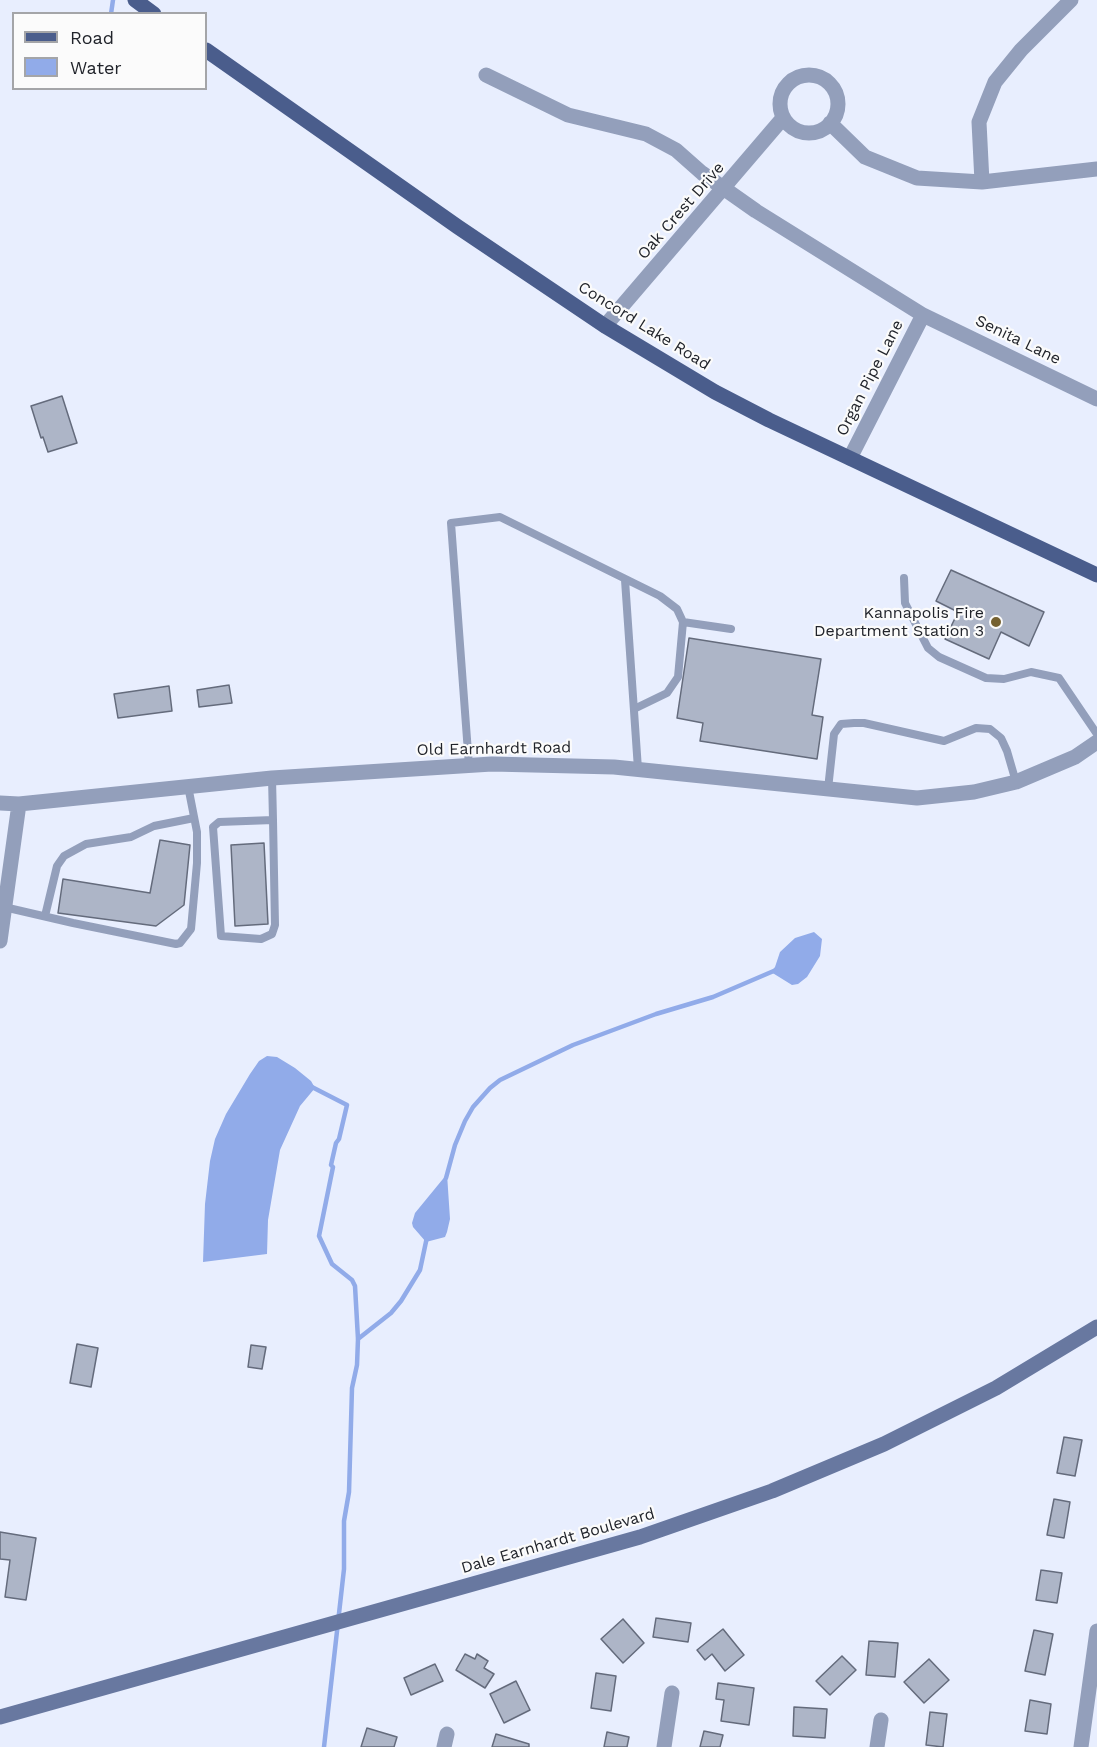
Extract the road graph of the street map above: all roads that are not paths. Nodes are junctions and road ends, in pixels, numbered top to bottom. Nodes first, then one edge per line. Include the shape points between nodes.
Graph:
1 (135, 0) edge
2 (1071, 0) edge
3 (151, 12) edge
4 (207, 51) edge
5 (486, 75) dead end
6 (783, 118) junction
7 (830, 123) junction
8 (1097, 169) edge
9 (981, 182) junction
10 (723, 188) junction
11 (923, 315) junction
12 (605, 326) junction
13 (1097, 399) edge
14 (850, 458) junction
15 (1097, 575) edge
16 (904, 578) dead end
17 (625, 580) junction
18 (682, 622) junction
19 (731, 629) dead end
20 (634, 709) junction
21 (1097, 734) edge
22 (1097, 742) edge
23 (469, 766) junction
24 (638, 769) junction
25 (272, 778) junction
26 (1017, 782) junction
27 (188, 786) junction
28 (828, 789) junction
29 (0, 803) edge
30 (19, 804) junction
31 (194, 818) junction
32 (273, 820) junction
33 (4, 906) junction
34 (45, 916) junction
35 (0, 941) edge
36 (1097, 1327) edge
37 (1097, 1631) edge
38 (672, 1693) dead end
39 (0, 1717) edge
40 (881, 1720) dead end
41 (664, 1747) edge
42 (877, 1747) edge
43 (1081, 1747) edge

1 - 3 main road
2 - 9 street via 995,82 980,122
4 - 12 main road, Concord Lake Road
5 - 10 street, Senita Lane via 568,115 646,134 676,150
6 - 7 street via 789,126 808,133 818,132
6 - 7 street via 783,90 796,78 814,76 823,79 835,92 837,110
6 - 10 street, Oak Crest Drive
7 - 9 street via 865,157 896,170 917,178
8 - 9 street
10 - 11 street, Senita Lane
10 - 12 street, Oak Crest Drive
11 - 13 street, Senita Lane
11 - 14 street, Organ Pipe Lane
12 - 14 main road, Concord Lake Road via 715,392
14 - 15 main road, Concord Lake Road
16 - 21 lane via 905,603 928,648 939,657 986,678 1004,679 1031,672 1059,678
17 - 18 lane via 678,609
17 - 20 lane
17 - 23 lane via 500,517 451,523
18 - 19 lane
18 - 20 lane via 678,677 667,693
20 - 24 lane
22 - 26 street, Old Earnhardt Road via 1075,757
23 - 24 street, Old Earnhardt Road
23 - 25 street, Old Earnhardt Road
24 - 28 street, Old Earnhardt Road
25 - 27 street, Old Earnhardt Road
25 - 32 lane
26 - 28 street, Old Earnhardt Road via 965,794 917,798
26 - 28 lane via 1001,738 990,729 976,728 944,741 854,723 841,724 834,734
27 - 30 street, Old Earnhardt Road
27 - 31 lane
29 - 30 street, Old Earnhardt Road
30 - 33 street
31 - 34 lane via 154,826 131,837 92,843 64,856 57,866
31 - 34 lane via 197,863 191,928 180,943
32 - 32 lane via 272,934 261,939 220,936 213,827 219,822
33 - 34 lane
33 - 35 street
36 - 39 main road, Dale Earnhardt Boulevard via 996,1388 905,1434 761,1495 640,1537
37 - 43 street
38 - 41 street
40 - 42 street

